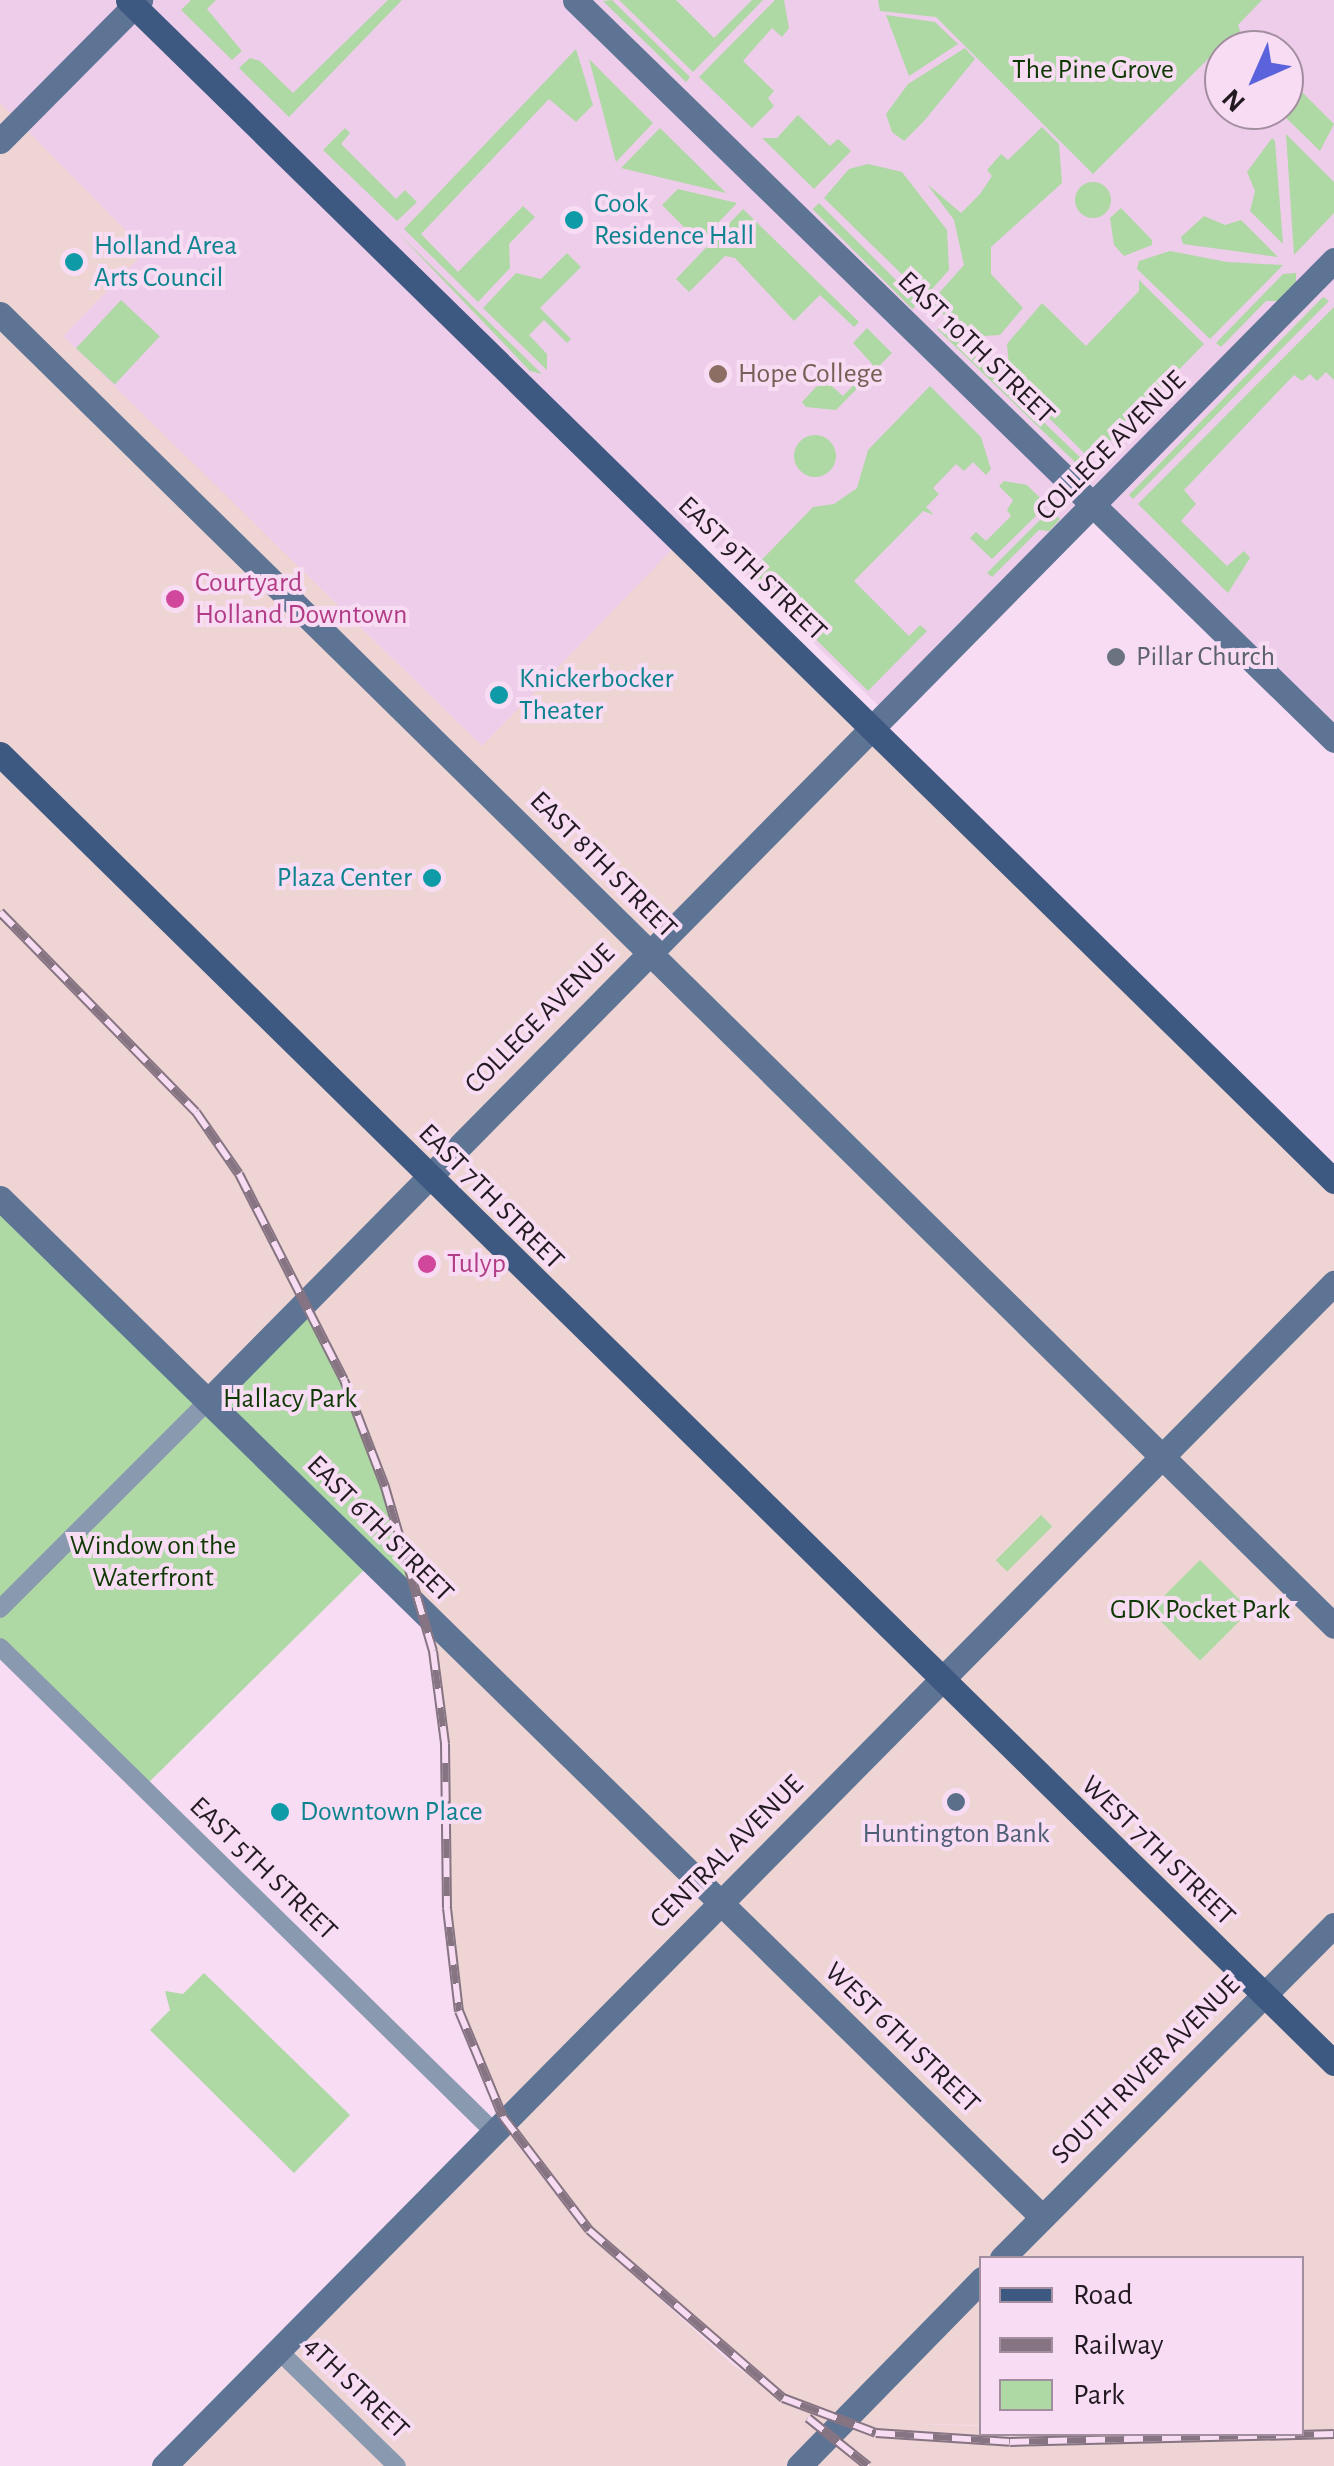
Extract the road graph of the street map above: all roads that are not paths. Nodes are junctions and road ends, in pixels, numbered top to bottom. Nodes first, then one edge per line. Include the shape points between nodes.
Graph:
1 (575, 0) edge
2 (134, 2) edge
3 (0, 141) edge
4 (1334, 260) edge
5 (0, 314) edge
6 (1095, 506) junction
7 (872, 727) junction
8 (1334, 740) edge
9 (0, 754) edge
10 (649, 952) junction
11 (427, 1176) junction
12 (1334, 1181) edge
13 (0, 1198) edge
14 (1334, 1283) edge
15 (208, 1401) junction
16 (1162, 1460) junction
17 (0, 1608) edge
18 (1334, 1626) edge
19 (0, 1646) edge
20 (939, 1682) junction
21 (720, 1902) junction
22 (1334, 1926) edge
23 (1264, 1996) junction
24 (1334, 2063) edge
25 (490, 2129) junction
26 (1042, 2217) junction
27 (1004, 2256) edge
28 (979, 2282) edge
29 (278, 2350) junction
30 (164, 2466) edge
31 (396, 2466) edge
32 (800, 2466) edge

1 - 6 street, EAST 10TH STREET
2 - 3 street
2 - 7 main road, EAST 9TH STREET
4 - 6 street, COLLEGE AVENUE
5 - 10 street, EAST 8TH STREET
6 - 7 street, COLLEGE AVENUE
6 - 8 street, EAST 10TH STREET
7 - 10 street, COLLEGE AVENUE
7 - 12 main road, EAST 9TH STREET
9 - 11 main road, EAST 7TH STREET
10 - 11 street, COLLEGE AVENUE
10 - 16 street, EAST 8TH STREET
11 - 15 street, COLLEGE AVENUE
11 - 20 main road, EAST 7TH STREET
13 - 15 street, EAST 6TH STREET
14 - 16 street, CENTRAL AVENUE
15 - 17 street, COLLEGE AVENUE
15 - 21 street, EAST 6TH STREET
16 - 18 street, EAST 8TH STREET
16 - 20 street, CENTRAL AVENUE
19 - 25 street, EAST 5TH STREET
20 - 21 street, CENTRAL AVENUE
20 - 23 main road, WEST 7TH STREET
21 - 25 street, CENTRAL AVENUE
21 - 26 street, WEST 6TH STREET
22 - 23 street, SOUTH RIVER AVENUE
23 - 24 main road, WEST 7TH STREET
23 - 26 street, SOUTH RIVER AVENUE
25 - 29 street, CENTRAL AVENUE
26 - 27 street, SOUTH RIVER AVENUE
28 - 32 street
29 - 30 street, CENTRAL AVENUE
29 - 31 street, 4TH STREET

